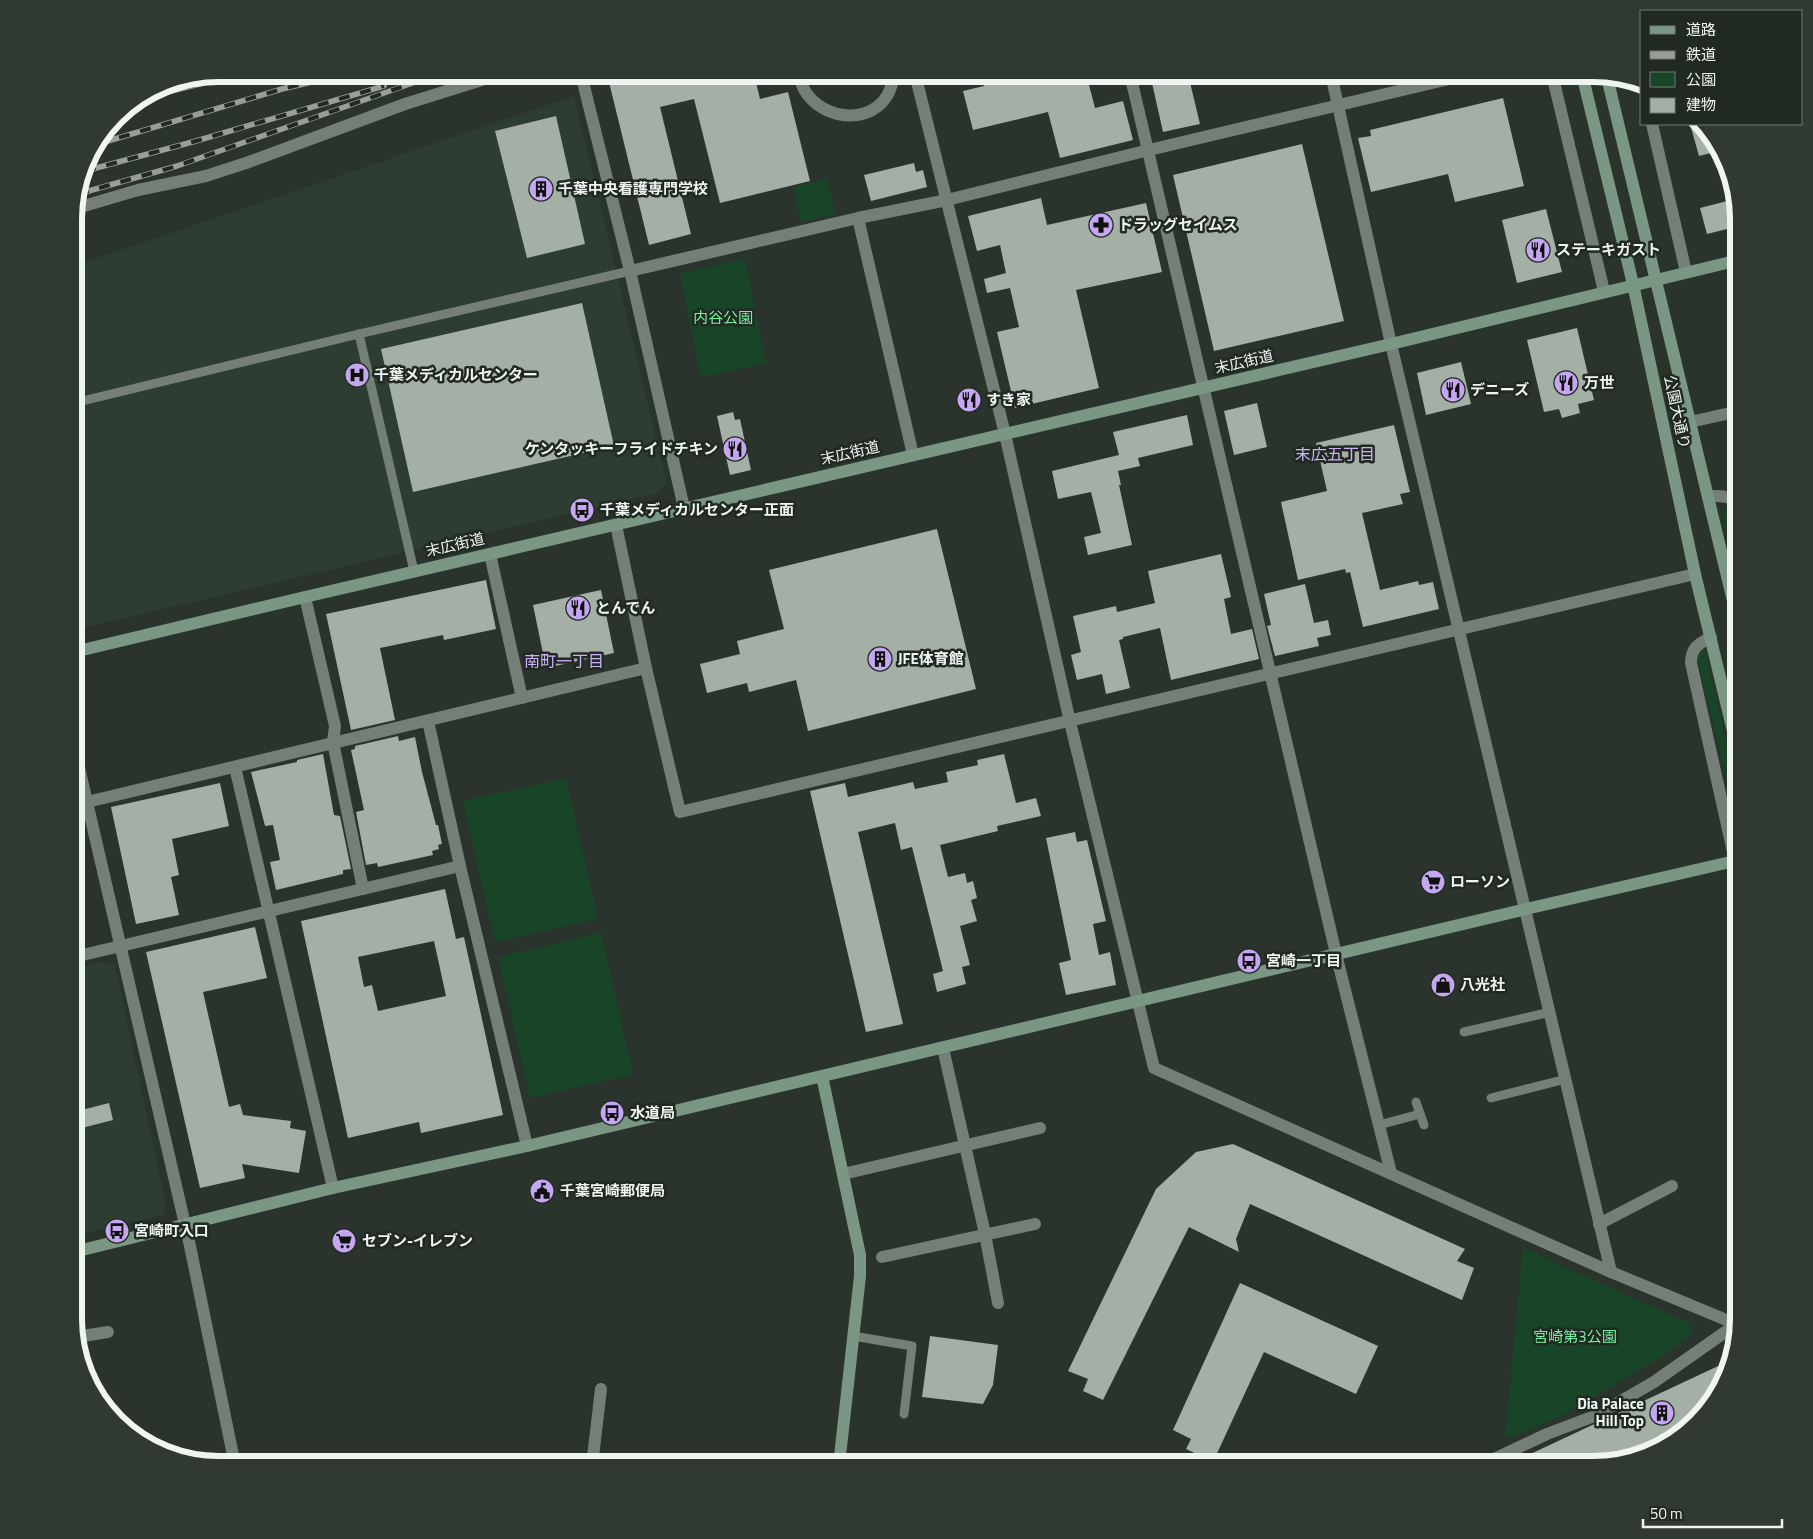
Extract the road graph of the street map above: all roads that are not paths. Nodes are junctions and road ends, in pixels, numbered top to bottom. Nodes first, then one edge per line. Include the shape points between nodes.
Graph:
1 (917, 82) edge
2 (1132, 82) edge
3 (1333, 82) edge
4 (1434, 82) edge
5 (1554, 82) edge
6 (1584, 82) edge
7 (473, 83) edge
8 (583, 83) edge
9 (800, 83) edge
10 (892, 83) edge
11 (1609, 84) edge
12 (1338, 104) junction
13 (1652, 125) edge
14 (1149, 150) junction
15 (947, 200) junction
16 (84, 206) edge
17 (858, 218) junction
18 (1730, 262) edge
19 (630, 271) junction
20 (1686, 272) junction
21 (1656, 280) junction
22 (1633, 284) junction
23 (1604, 291) junction
24 (359, 334) junction
25 (1391, 344) junction
26 (1203, 388) junction
27 (83, 401) edge
28 (1730, 413) edge
29 (1690, 422) junction
30 (1005, 434) junction
31 (913, 455) junction
32 (1708, 496) junction
33 (1730, 498) edge
34 (684, 508) junction
35 (616, 524) junction
36 (490, 554) junction
37 (414, 571) junction
38 (1695, 574) junction
39 (1730, 588) edge
40 (305, 597) junction
41 (1458, 629) junction
42 (1711, 637) junction
43 (83, 650) edge
44 (646, 668) junction
45 (1271, 673) junction
46 (522, 698) junction
47 (1730, 718) edge
48 (428, 721) junction
49 (1070, 722) junction
50 (333, 742) junction
51 (235, 767) junction
52 (83, 782) edge
53 (88, 802) junction
54 (1730, 831) edge
55 (1730, 863) edge
56 (460, 866) junction
57 (363, 889) junction
58 (1526, 909) junction
59 (268, 911) junction
60 (120, 946) junction
61 (1336, 954) junction
62 (83, 955) edge
63 (1138, 1001) junction
64 (1550, 1012) junction
65 (1464, 1032) dead end
66 (943, 1048) junction
67 (822, 1076) junction
68 (1566, 1079) junction
69 (1491, 1098) dead end
70 (1416, 1102) dead end
71 (1420, 1114) junction
72 (1379, 1125) junction
73 (1424, 1125) dead end
74 (1040, 1128) dead end
75 (964, 1145) junction
76 (528, 1146) junction
77 (1391, 1173) junction
78 (843, 1174) junction
79 (1672, 1186) dead end
80 (334, 1188) junction
81 (1035, 1224) dead end
82 (1599, 1224) junction
83 (185, 1225) junction
84 (985, 1234) junction
85 (83, 1250) edge
86 (882, 1257) dead end
87 (1611, 1272) junction
88 (998, 1303) dead end
89 (1730, 1322) edge
90 (1730, 1330) edge
91 (108, 1332) dead end
92 (84, 1336) edge
93 (853, 1336) junction
94 (601, 1389) dead end
95 (904, 1414) dead end
96 (233, 1456) edge
97 (593, 1456) edge
98 (840, 1456) edge
99 (1500, 1456) edge

1 - 15 street
2 - 14 street
3 - 12 street
4 - 12 street
5 - 23 street
6 - 22 street, 公園大通り
7 - 16 street via 404,104 206,176 138,190
8 - 19 street
9 - 10 street via 812,102 828,111 857,115 877,106 887,96
11 - 21 street, 公園大通り
12 - 14 street
12 - 25 street
13 - 20 street
14 - 15 street
14 - 26 street
15 - 17 street
15 - 30 street
17 - 19 street
17 - 31 street
18 - 20 street, 末広街道
19 - 24 lane
19 - 34 street
20 - 21 street, 末広街道
21 - 22 street, 末広街道
21 - 29 street, 公園大通り
22 - 23 street, 末広街道
22 - 38 street, 公園大通り
23 - 25 street, 末広街道
24 - 27 lane
24 - 37 lane
25 - 26 street, 末広街道
25 - 41 street
26 - 30 street, 末広街道
26 - 45 street
28 - 29 street
29 - 32 street, 公園大通り
30 - 31 street, 末広街道
30 - 49 street
31 - 34 street, 末広街道
32 - 33 street
32 - 39 street, 公園大通り
34 - 35 street, 末広街道
35 - 36 street, 末広街道
35 - 44 street
36 - 37 street, 末広街道
36 - 46 street
37 - 40 street, 末広街道
38 - 41 street
38 - 42 street, 公園大通り
40 - 43 street, 末広街道
40 - 50 street via 336,726
41 - 45 street
41 - 58 street
42 - 47 street, 公園大通り
42 - 54 street via 1696,645 1691,663
44 - 46 street
44 - 49 street via 680,812
45 - 49 street
45 - 61 street
46 - 48 street
48 - 50 street
48 - 56 street
49 - 63 street
50 - 51 street
50 - 57 street
51 - 53 street
51 - 59 street
52 - 53 street
53 - 60 street
55 - 58 street
56 - 57 street
56 - 76 street
57 - 59 street
58 - 61 street
58 - 64 street
59 - 60 street
59 - 80 street
60 - 62 street
60 - 83 street
61 - 63 street
61 - 72 street
63 - 66 street
63 - 77 street via 1154,1068
64 - 65 lane
64 - 68 street
66 - 67 street
66 - 75 street
67 - 76 street
67 - 78 street
68 - 69 lane
68 - 82 street
70 - 71 lane
71 - 72 lane
71 - 73 lane
72 - 77 street
74 - 75 street
75 - 78 street
75 - 84 street
76 - 80 street
77 - 87 street
78 - 93 street via 860,1255
79 - 82 street
80 - 83 street
81 - 84 street
82 - 87 street
83 - 85 street
83 - 96 street
84 - 86 street
84 - 88 street
87 - 89 street
90 - 99 street via 1654,1382 1597,1415
91 - 92 street
93 - 95 lane via 912,1346
93 - 98 street
94 - 97 street

